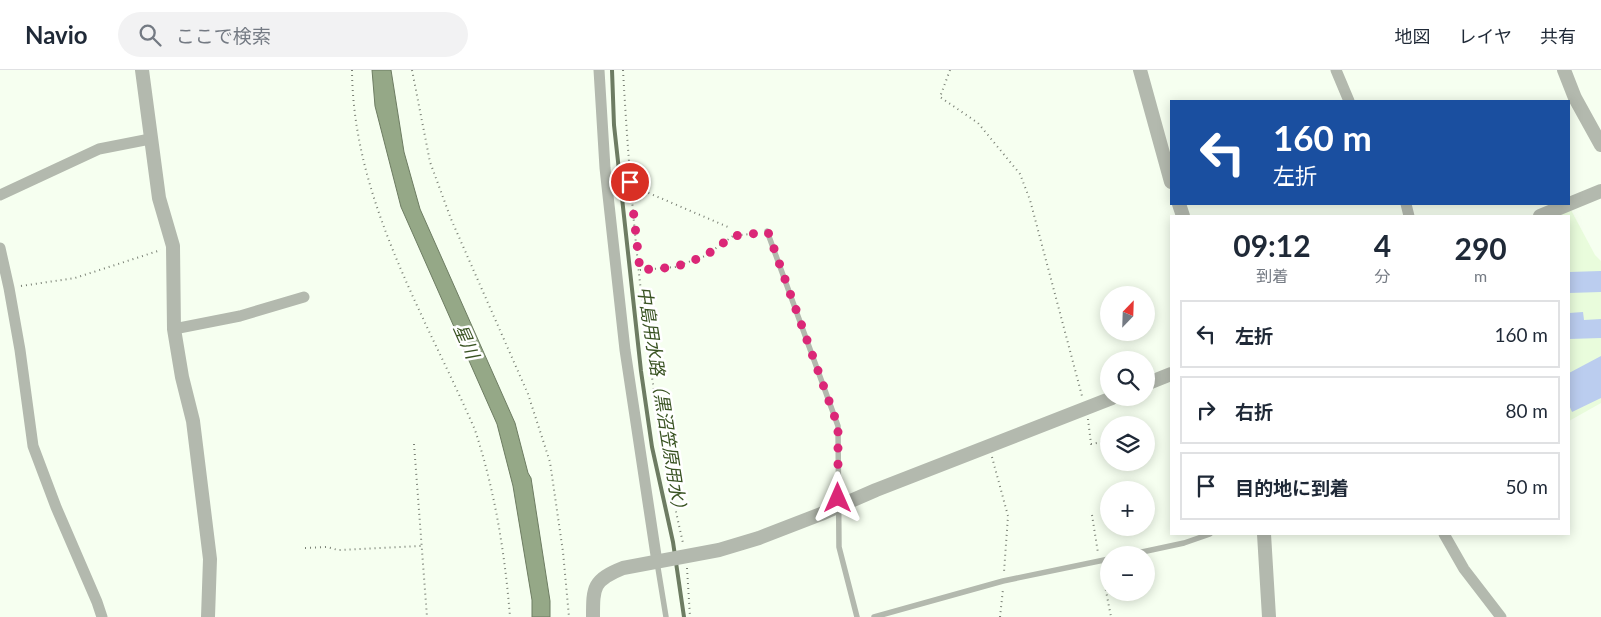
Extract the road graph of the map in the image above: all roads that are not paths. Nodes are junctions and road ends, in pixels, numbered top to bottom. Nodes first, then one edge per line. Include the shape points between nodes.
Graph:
1 (142, 70) edge
2 (599, 70) edge
3 (1140, 70) edge
4 (1336, 70) edge
5 (1564, 70) edge
6 (1349, 100) edge
7 (150, 139) junction
8 (1601, 145) edge
9 (1170, 178) edge
10 (1601, 191) edge
11 (0, 195) edge
12 (1570, 204) edge
13 (1567, 205) edge
14 (1542, 215) edge
15 (768, 232) road end
16 (0, 248) edge
17 (304, 297) dead end
18 (174, 329) junction
19 (1170, 374) edge
20 (1155, 380) edge
21 (1100, 403) edge
22 (837, 508) junction
23 (1207, 535) edge
24 (1264, 535) edge
25 (1445, 535) edge
26 (1155, 549) edge
27 (662, 561) junction
28 (1100, 561) edge
29 (102, 617) edge
30 (208, 617) edge
31 (593, 617) edge
32 (666, 617) edge
33 (857, 617) edge
34 (874, 617) edge
35 (1270, 617) edge
36 (1501, 617) edge

1 - 7 street
2 - 27 street via 605,168 625,350
3 - 9 street
4 - 6 street
5 - 8 street
7 - 11 street via 100,149
7 - 18 street via 158,198 173,246
10 - 12 street
13 - 14 street
15 - 22 lane via 838,426
16 - 29 street via 10,288 33,446
17 - 18 street via 240,316
18 - 30 street via 192,421 206,521 210,567
19 - 20 street
21 - 22 street
22 - 27 street via 760,538
22 - 33 lane via 839,548
23 - 26 lane
24 - 35 street
25 - 36 street via 1464,569
27 - 31 street via 623,568 602,578 593,592
27 - 32 lane
28 - 34 lane via 1003,581

